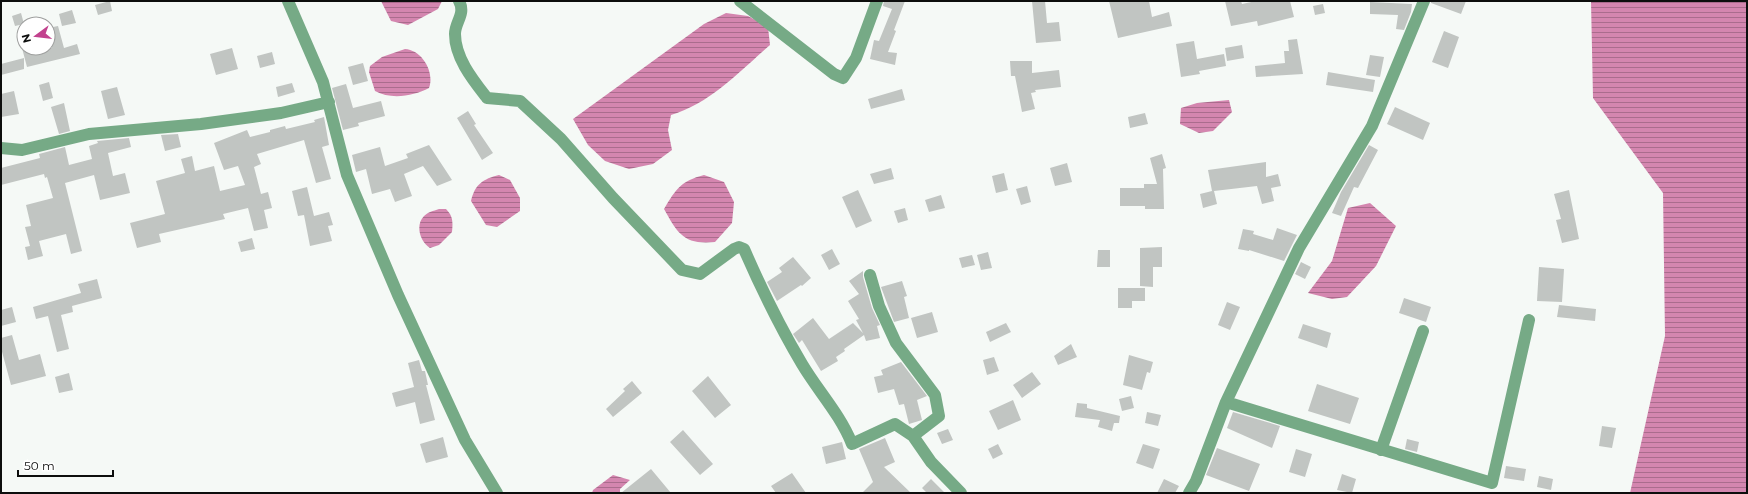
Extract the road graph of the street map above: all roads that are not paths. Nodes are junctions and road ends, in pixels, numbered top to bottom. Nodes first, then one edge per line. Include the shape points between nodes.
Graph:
1 (288, 1) edge
2 (459, 1) edge
3 (740, 1) edge
4 (877, 1) edge
5 (1424, 1) edge
6 (329, 102) junction
7 (1, 148) edge
8 (870, 274) dead end
9 (1529, 320) dead end
10 (1423, 332) dead end
11 (1226, 402) junction
12 (913, 436) junction
13 (1381, 450) junction
14 (497, 493) edge
15 (961, 493) edge
16 (1189, 493) edge

1 - 6 street
2 - 12 street via 462,12 455,33 458,52 487,98 520,101 561,139 612,198 682,270 700,274 734,249 744,249 765,297 798,358 845,425 852,444 895,424
3 - 4 street via 834,74 843,78 856,58
5 - 11 street via 1372,126 1299,248
6 - 7 street via 281,113 201,124 89,134 22,150
6 - 14 street via 348,175 398,295 465,440
8 - 12 street via 879,306 896,343 935,395 939,416
9 - 13 street via 1492,483
10 - 13 street
11 - 13 street
11 - 16 street
12 - 15 street via 931,462

